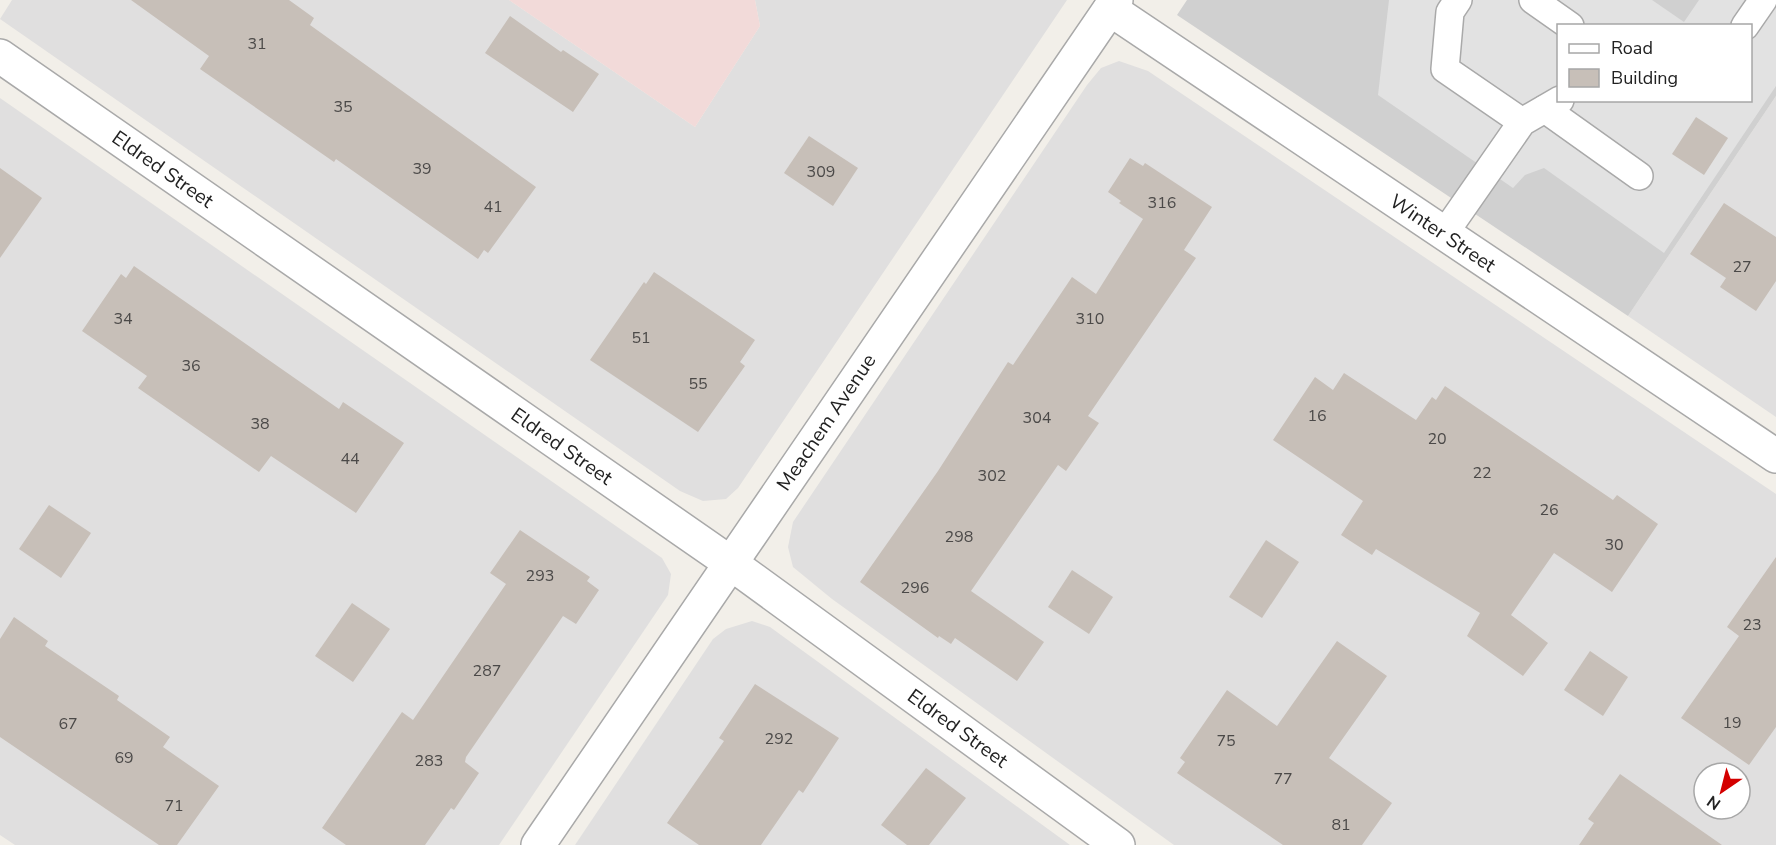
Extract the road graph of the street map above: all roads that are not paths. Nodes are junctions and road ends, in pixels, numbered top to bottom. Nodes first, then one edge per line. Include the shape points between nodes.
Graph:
1 (1458, 0) edge
2 (1533, 0) edge
3 (1763, 0) edge
4 (1113, 4) edge
5 (1567, 24) edge
6 (1746, 24) edge
7 (0, 56) edge
8 (1542, 111) edge
9 (1639, 176) dead end
10 (1444, 234) junction
11 (1776, 456) edge
12 (729, 562) junction
13 (538, 845) edge
14 (1118, 845) edge

1 - 8 lane via 1450,12 1445,69
2 - 5 lane
3 - 6 lane
4 - 10 street, Winter Street
4 - 12 street, Meachem Avenue
7 - 12 street, Eldred Street
8 - 9 lane
8 - 10 lane
10 - 11 street, Winter Street
12 - 13 street, Meachem Avenue
12 - 14 street, Eldred Street

